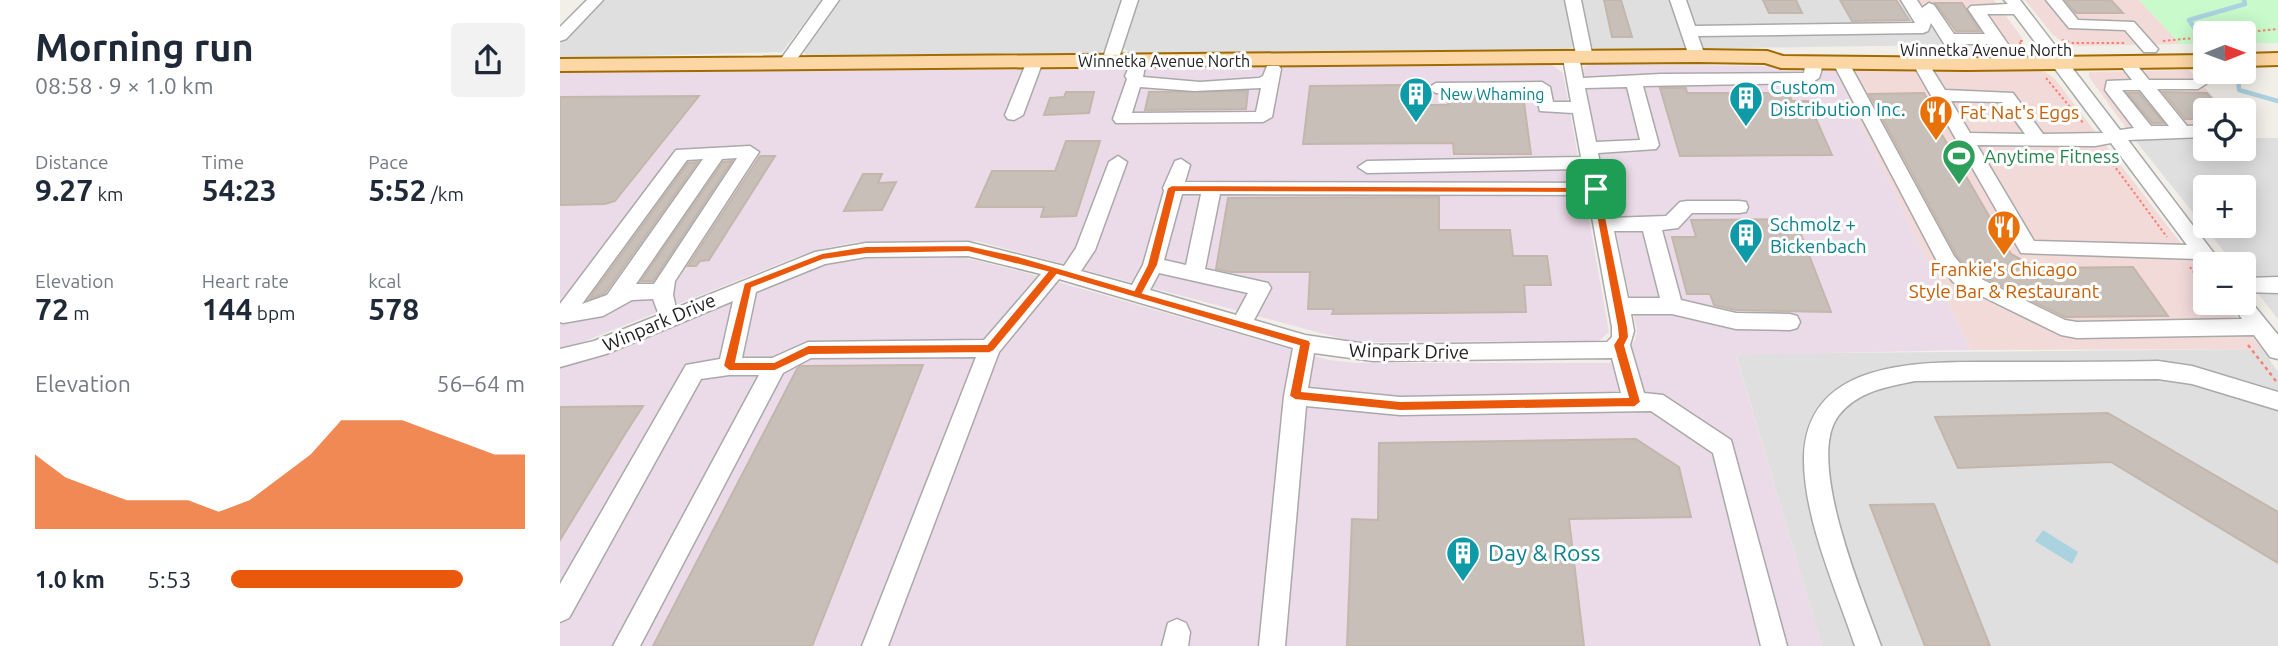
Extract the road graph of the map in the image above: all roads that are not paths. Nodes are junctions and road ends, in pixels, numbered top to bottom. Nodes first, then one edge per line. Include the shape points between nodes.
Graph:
1 (595, 0) edge
2 (831, 0) edge
3 (1130, 0) edge
4 (1573, 0) edge
5 (1678, 0) edge
6 (1909, 0) edge
7 (2054, 0) edge
8 (2015, 5) edge
9 (1929, 8) dead end
10 (1689, 32) junction
11 (560, 36) edge
12 (2000, 44) junction
13 (1952, 45) junction
14 (2278, 47) edge
15 (2193, 48) edge
16 (2256, 48) edge
17 (2150, 49) junction
18 (1697, 56) junction
19 (1768, 57) junction
20 (2054, 57) junction
21 (1578, 58) junction
22 (2278, 59) edge
23 (2256, 60) edge
24 (1035, 61) junction
25 (1110, 61) junction
26 (2193, 61) edge
27 (1812, 62) junction
28 (2126, 62) junction
29 (786, 63) junction
30 (1841, 63) junction
31 (1921, 64) junction
32 (560, 65) edge
33 (1273, 69) junction
34 (1136, 70) junction
35 (1634, 82) junction
36 (1576, 83) junction
37 (2145, 84) junction
38 (2193, 84) edge
39 (1436, 88) dead end
40 (1938, 95) junction
41 (1581, 108) junction
42 (1014, 115) dead end
43 (2182, 131) junction
44 (2193, 131) edge
45 (2146, 132) junction
46 (2104, 138) junction
47 (1963, 139) junction
48 (2038, 140) junction
49 (717, 153) junction
50 (1590, 155) junction
51 (1118, 162) dead end
52 (1181, 165) dead end
53 (1367, 167) dead end
54 (1172, 188) junction
55 (1212, 188) junction
56 (1596, 189) junction
57 (1739, 206) dead end
58 (1651, 223) junction
59 (1603, 225) junction
60 (2202, 252) edge
61 (2193, 256) edge
62 (1153, 265) junction
63 (1061, 273) junction
64 (1194, 274) junction
65 (2256, 285) edge
66 (2278, 285) edge
67 (747, 286) junction
68 (662, 291) junction
69 (1137, 295) junction
70 (614, 300) junction
71 (1619, 306) junction
72 (1672, 306) junction
73 (2250, 315) edge
74 (670, 317) junction
75 (1790, 322) dead end
76 (1240, 326) junction
77 (2259, 327) junction
78 (1305, 343) junction
79 (1619, 345) junction
80 (990, 348) junction
81 (2278, 351) edge
82 (560, 358) edge
83 (729, 366) junction
84 (775, 367) junction
85 (1295, 396) junction
86 (2278, 401) edge
87 (1635, 402) junction
88 (560, 609) edge
89 (626, 646) edge
90 (875, 646) edge
91 (1272, 646) edge
92 (1774, 646) edge
93 (1868, 646) edge

1 - 11 street
2 - 29 street
3 - 25 street
4 - 21 street
5 - 10 street
6 - 10 street via 1923,28
7 - 17 street via 2074,25 2129,25
8 - 12 street via 1976,9
8 - 20 street
9 - 13 street
10 - 18 street
12 - 13 main road, Winnetka Avenue North
12 - 20 main road, Winnetka Avenue North
13 - 19 main road, Winnetka Avenue North via 1775,51
14 - 16 main road
15 - 17 main road, Winnetka Avenue North
17 - 20 main road, Winnetka Avenue North
18 - 19 main road, Winnetka Avenue North
18 - 21 main road, Winnetka Avenue North
19 - 27 main road, Winnetka Avenue North via 1780,62
20 - 28 main road, Winnetka Avenue North
20 - 31 main road, Winnetka Avenue North
20 - 46 street
21 - 33 main road, Winnetka Avenue North
21 - 36 street
22 - 23 main road
24 - 25 main road, Winnetka Avenue North
24 - 29 main road, Winnetka Avenue North
24 - 42 street
25 - 34 main road, Winnetka Avenue North
26 - 28 main road, Winnetka Avenue North
27 - 30 main road, Winnetka Avenue North
27 - 35 street via 1811,78
28 - 37 street
29 - 32 main road, Winnetka Avenue North
30 - 31 main road, Winnetka Avenue North
30 - 77 street via 1947,261 1960,277 2060,327 2077,330
31 - 40 street
33 - 34 main road, Winnetka Avenue North
33 - 34 street via 1261,83 1200,86 1158,85
33 - 34 street via 1263,117 1122,119
35 - 36 street
35 - 50 street via 1650,145
36 - 41 street
37 - 38 street
37 - 43 street
37 - 45 street via 2113,85 2112,90
39 - 41 street via 1542,87 1546,107
40 - 47 street
40 - 48 street via 2007,97
41 - 50 street
43 - 44 street
43 - 45 street
45 - 46 street
46 - 48 street
46 - 60 street
47 - 48 street
47 - 61 street via 2028,247
49 - 68 street via 750,152
49 - 70 street
49 - 70 street via 682,154 563,315 596,310
50 - 53 street
50 - 56 street
51 - 63 street via 1085,250
52 - 54 street
54 - 55 street
54 - 62 street
55 - 56 street
55 - 64 street
56 - 59 street
57 - 58 street via 1687,207 1671,223
58 - 59 street
58 - 72 street
59 - 71 street
62 - 64 street
62 - 69 street
63 - 67 street, Winpark Drive via 968,249 866,250 822,257
63 - 69 street, Winpark Drive
63 - 80 street
64 - 76 street via 1261,288
65 - 66 street
67 - 74 street, Winpark Drive
67 - 83 street
68 - 70 street via 629,292
68 - 74 street
69 - 76 street, Winpark Drive
71 - 72 street
71 - 79 street via 1624,337
72 - 75 street via 1736,321
73 - 77 street
74 - 82 street, Winpark Drive via 598,348
76 - 78 street, Winpark Drive
77 - 81 street
78 - 79 street, Winpark Drive via 1373,353 1601,352
78 - 85 street
79 - 87 street
80 - 84 street via 808,350
80 - 90 street
83 - 84 street
83 - 88 street via 694,372
84 - 89 street
85 - 87 street via 1400,406
85 - 91 street
86 - 93 street via 2192,375 2158,370 1916,372 1858,387 1836,403 1819,425 1814,458 1819,499
87 - 92 street via 1655,402 1723,447

